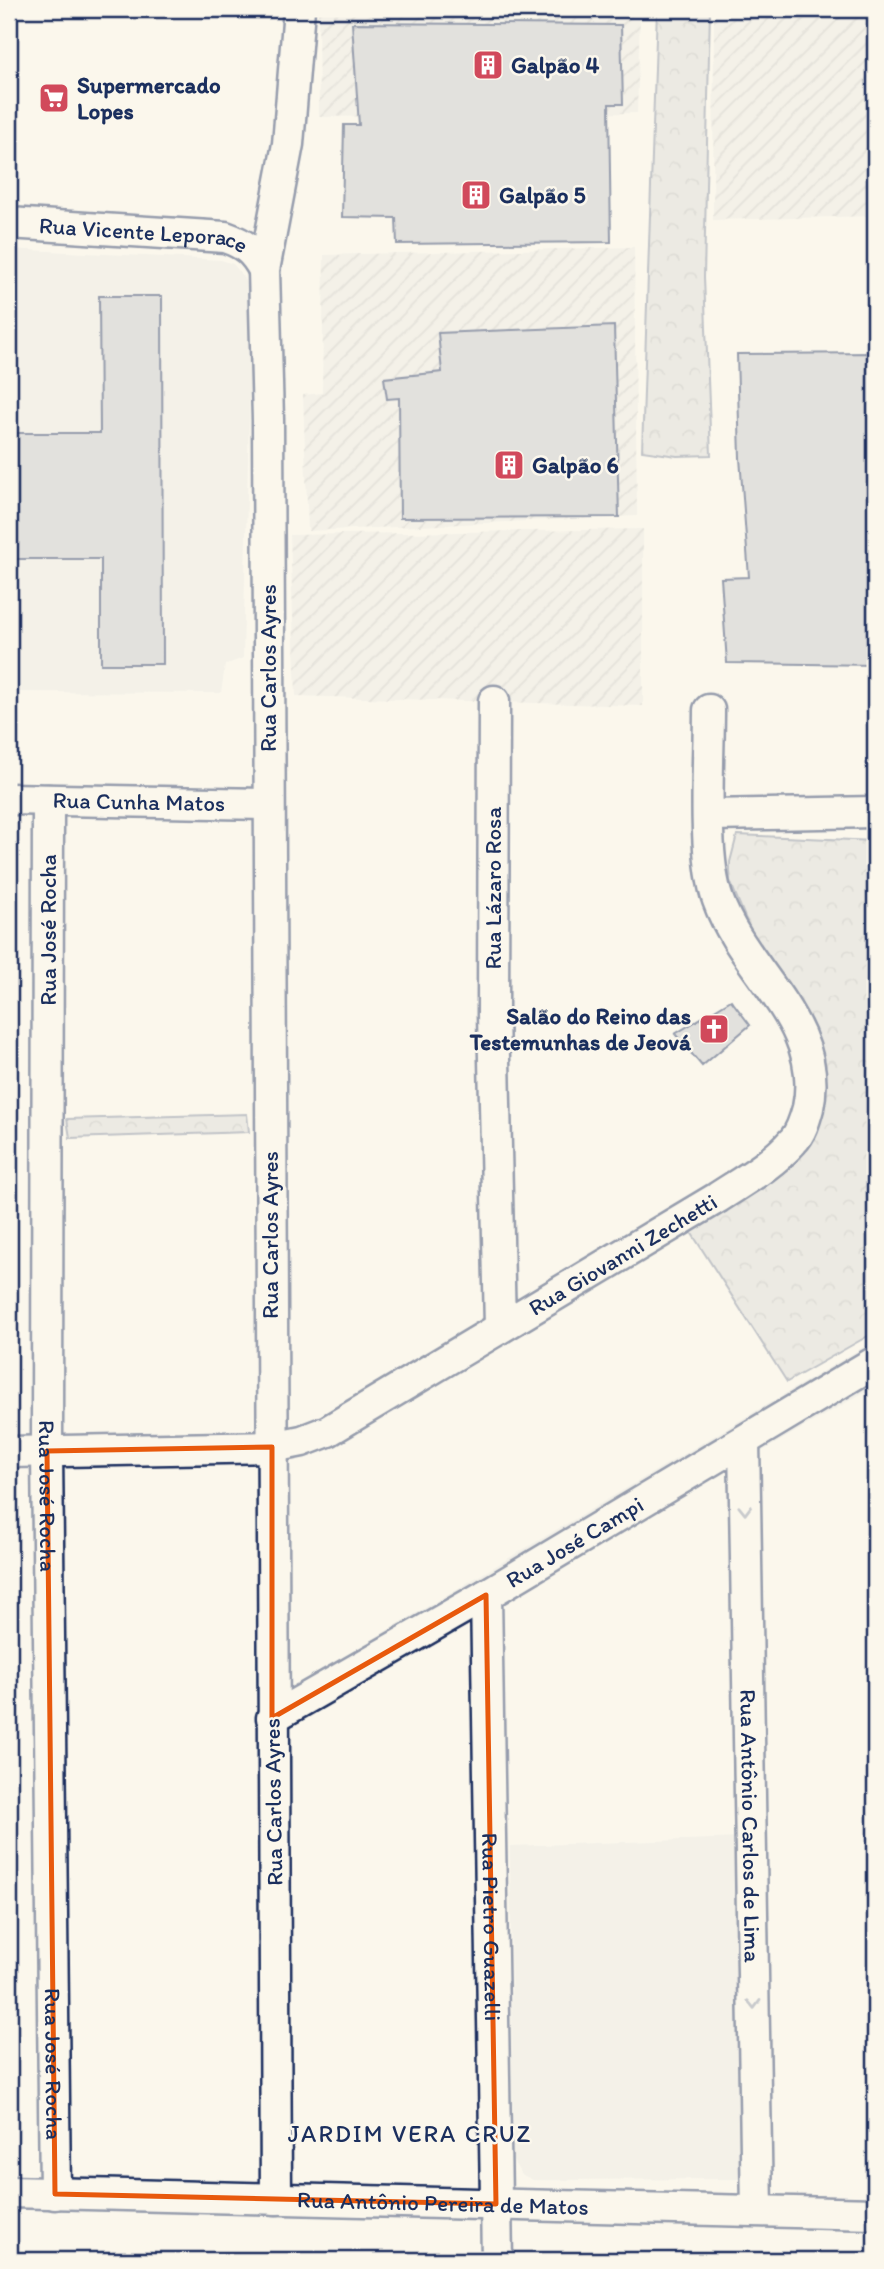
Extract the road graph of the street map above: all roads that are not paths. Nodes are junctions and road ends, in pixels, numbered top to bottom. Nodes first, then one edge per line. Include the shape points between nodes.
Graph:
1 (299, 9) edge
2 (9, 223) edge
3 (264, 270) junction
4 (494, 701) dead end
5 (709, 710) dead end
6 (9, 799) edge
7 (48, 800) junction
8 (268, 804) junction
9 (875, 812) edge
10 (710, 816) junction
11 (500, 1327) junction
12 (875, 1362) edge
13 (744, 1441) junction
14 (272, 1447) junction
15 (47, 1451) junction
16 (9, 1452) edge
17 (486, 1595) junction
18 (272, 1718) junction
19 (9, 2192) edge
20 (55, 2194) junction
21 (276, 2199) junction
22 (496, 2204) junction
23 (757, 2210) junction
24 (875, 2214) edge
25 (497, 2260) edge

1 - 3 street, Rua Carlos Ayres via 288,144
2 - 3 street, Rua Vicente Leporace via 225,237 256,254
3 - 8 street, Rua Carlos Ayres
4 - 11 street, Rua Lázaro Rosa
5 - 10 street, Rua Giovanni Zechetti
6 - 7 street, Rua Cunha Matos
7 - 8 street, Rua Cunha Matos
7 - 15 street, Rua José Rocha
8 - 14 street, Rua Carlos Ayres
9 - 10 street
10 - 11 street, Rua Giovanni Zechetti via 717,897 730,931 803,1039 811,1076 806,1116 796,1139 776,1158
11 - 14 street, Rua Giovanni Zechetti via 328,1431
12 - 13 street, Rua José Campi
13 - 17 street, Rua José Campi
13 -> 23 street, Rua Antônio Carlos de Lima
14 - 15 street, Rua Giovanni Zechetti
14 - 18 street, Rua Carlos Ayres
15 - 16 street, Rua Giovanni Zechetti
15 - 20 street, Rua José Rocha
17 - 18 street, Rua José Campi
17 - 22 street, Rua Pietro Guazelli
18 - 21 street, Rua Carlos Ayres
19 - 20 street, Rua Antônio Pereira de Matos
20 - 21 street, Rua Antônio Pereira de Matos
21 - 22 street, Rua Antônio Pereira de Matos
22 - 23 street, Rua Antônio Pereira de Matos
22 - 25 street, Rua Pietro Guazelli
23 - 24 street, Rua Antônio Pereira de Matos

